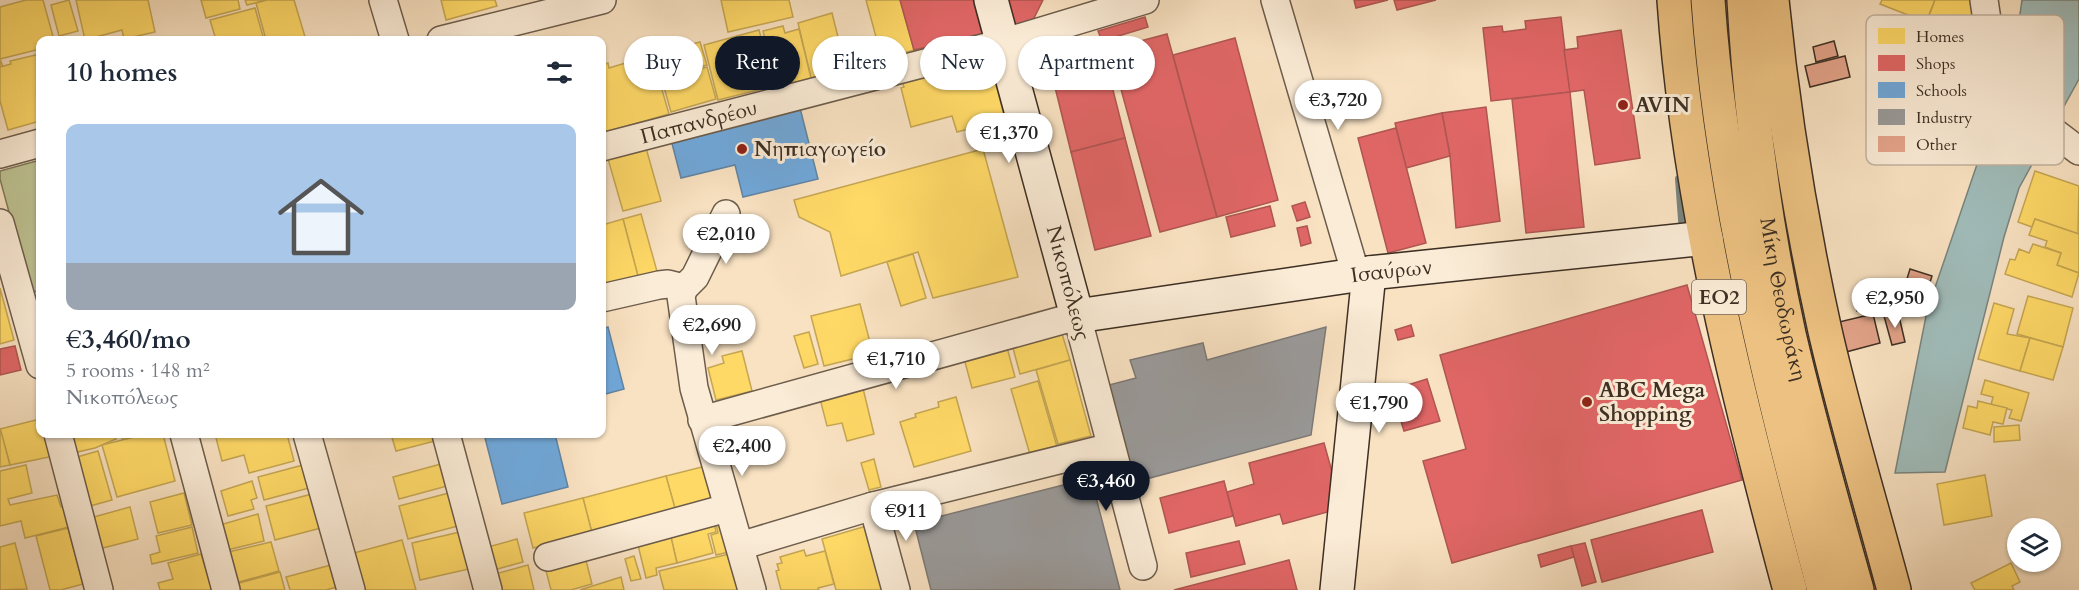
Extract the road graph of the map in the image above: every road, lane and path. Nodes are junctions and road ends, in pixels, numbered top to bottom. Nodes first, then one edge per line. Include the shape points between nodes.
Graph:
1 (383, 0) edge
2 (602, 0) edge
3 (991, 0) edge
4 (1145, 0) edge
5 (1275, 0) edge
6 (1674, 0) edge
7 (1708, 0) edge
8 (1744, 0) edge
9 (1772, 0) edge
10 (1984, 0) edge
11 (1986, 15) edge
12 (394, 36) edge
13 (457, 36) edge
14 (1000, 36) edge
15 (1006, 41) edge
16 (1006, 57) edge
17 (920, 64) edge
18 (2064, 140) edge
19 (36, 143) edge
20 (606, 146) edge
21 (2, 147) edge
22 (2079, 152) edge
23 (726, 214) dead end
24 (0, 223) edge
25 (1706, 238) junction
26 (1363, 274) junction
27 (684, 288) junction
28 (606, 297) edge
29 (1077, 316) junction
30 (36, 332) edge
31 (702, 420) junction
32 (59, 438) edge
33 (185, 438) edge
34 (308, 438) edge
35 (447, 438) edge
36 (1112, 447) junction
37 (873, 506) junction
38 (727, 508) junction
39 (1823, 528) junction
40 (740, 546) junction
41 (548, 557) dead end
42 (1143, 566) dead end
43 (99, 590) edge
44 (226, 590) edge
45 (351, 590) edge
46 (488, 590) edge
47 (752, 590) edge
48 (896, 590) edge
49 (1337, 590) edge
50 (1790, 590) edge
51 (1824, 590) edge
52 (1857, 590) edge
53 (1894, 590) edge

1 - 12 street
2 - 13 street
3 - 14 street, Νικοπόλεως
4 - 15 street, Παπανδρέου
5 - 26 street
6 - 25 highway, ΕΟ2 via 1684,106
7 - 39 highway, Μίκη Θεοδωράκη / ΕΟ2 via 1719,106 1741,245 1773,395
8 - 39 highway, Μίκη Θεοδωράκη / ΕΟ2 via 1753,121 1776,268 1806,402
9 - 53 highway via 1789,143 1809,255 1848,422
10 - 11 street
16 - 29 street, Νικοπόλεως
17 - 20 street, Παπανδρέου
18 - 22 street
19 - 21 street
23 - 27 street via 695,277
24 - 30 street
25 - 26 street, Ισαύρων
25 - 50 highway, ΕΟ2 via 1741,407
26 - 29 street, Ισαύρων
26 - 49 street
27 - 28 street via 659,285
27 - 31 street via 681,296
29 - 31 street
29 - 36 street, Νικοπόλεως
31 - 38 street
32 - 43 street
33 - 44 street
34 - 45 street
35 - 46 street
36 - 37 street
36 - 42 street, Νικοπόλεως
37 - 40 street
37 - 48 street
38 - 40 street
38 - 41 street
39 - 51 highway, Μίκη Θεοδωράκη / ΕΟ2
39 - 52 highway, Μίκη Θεοδωράκη / ΕΟ2
40 - 47 street

